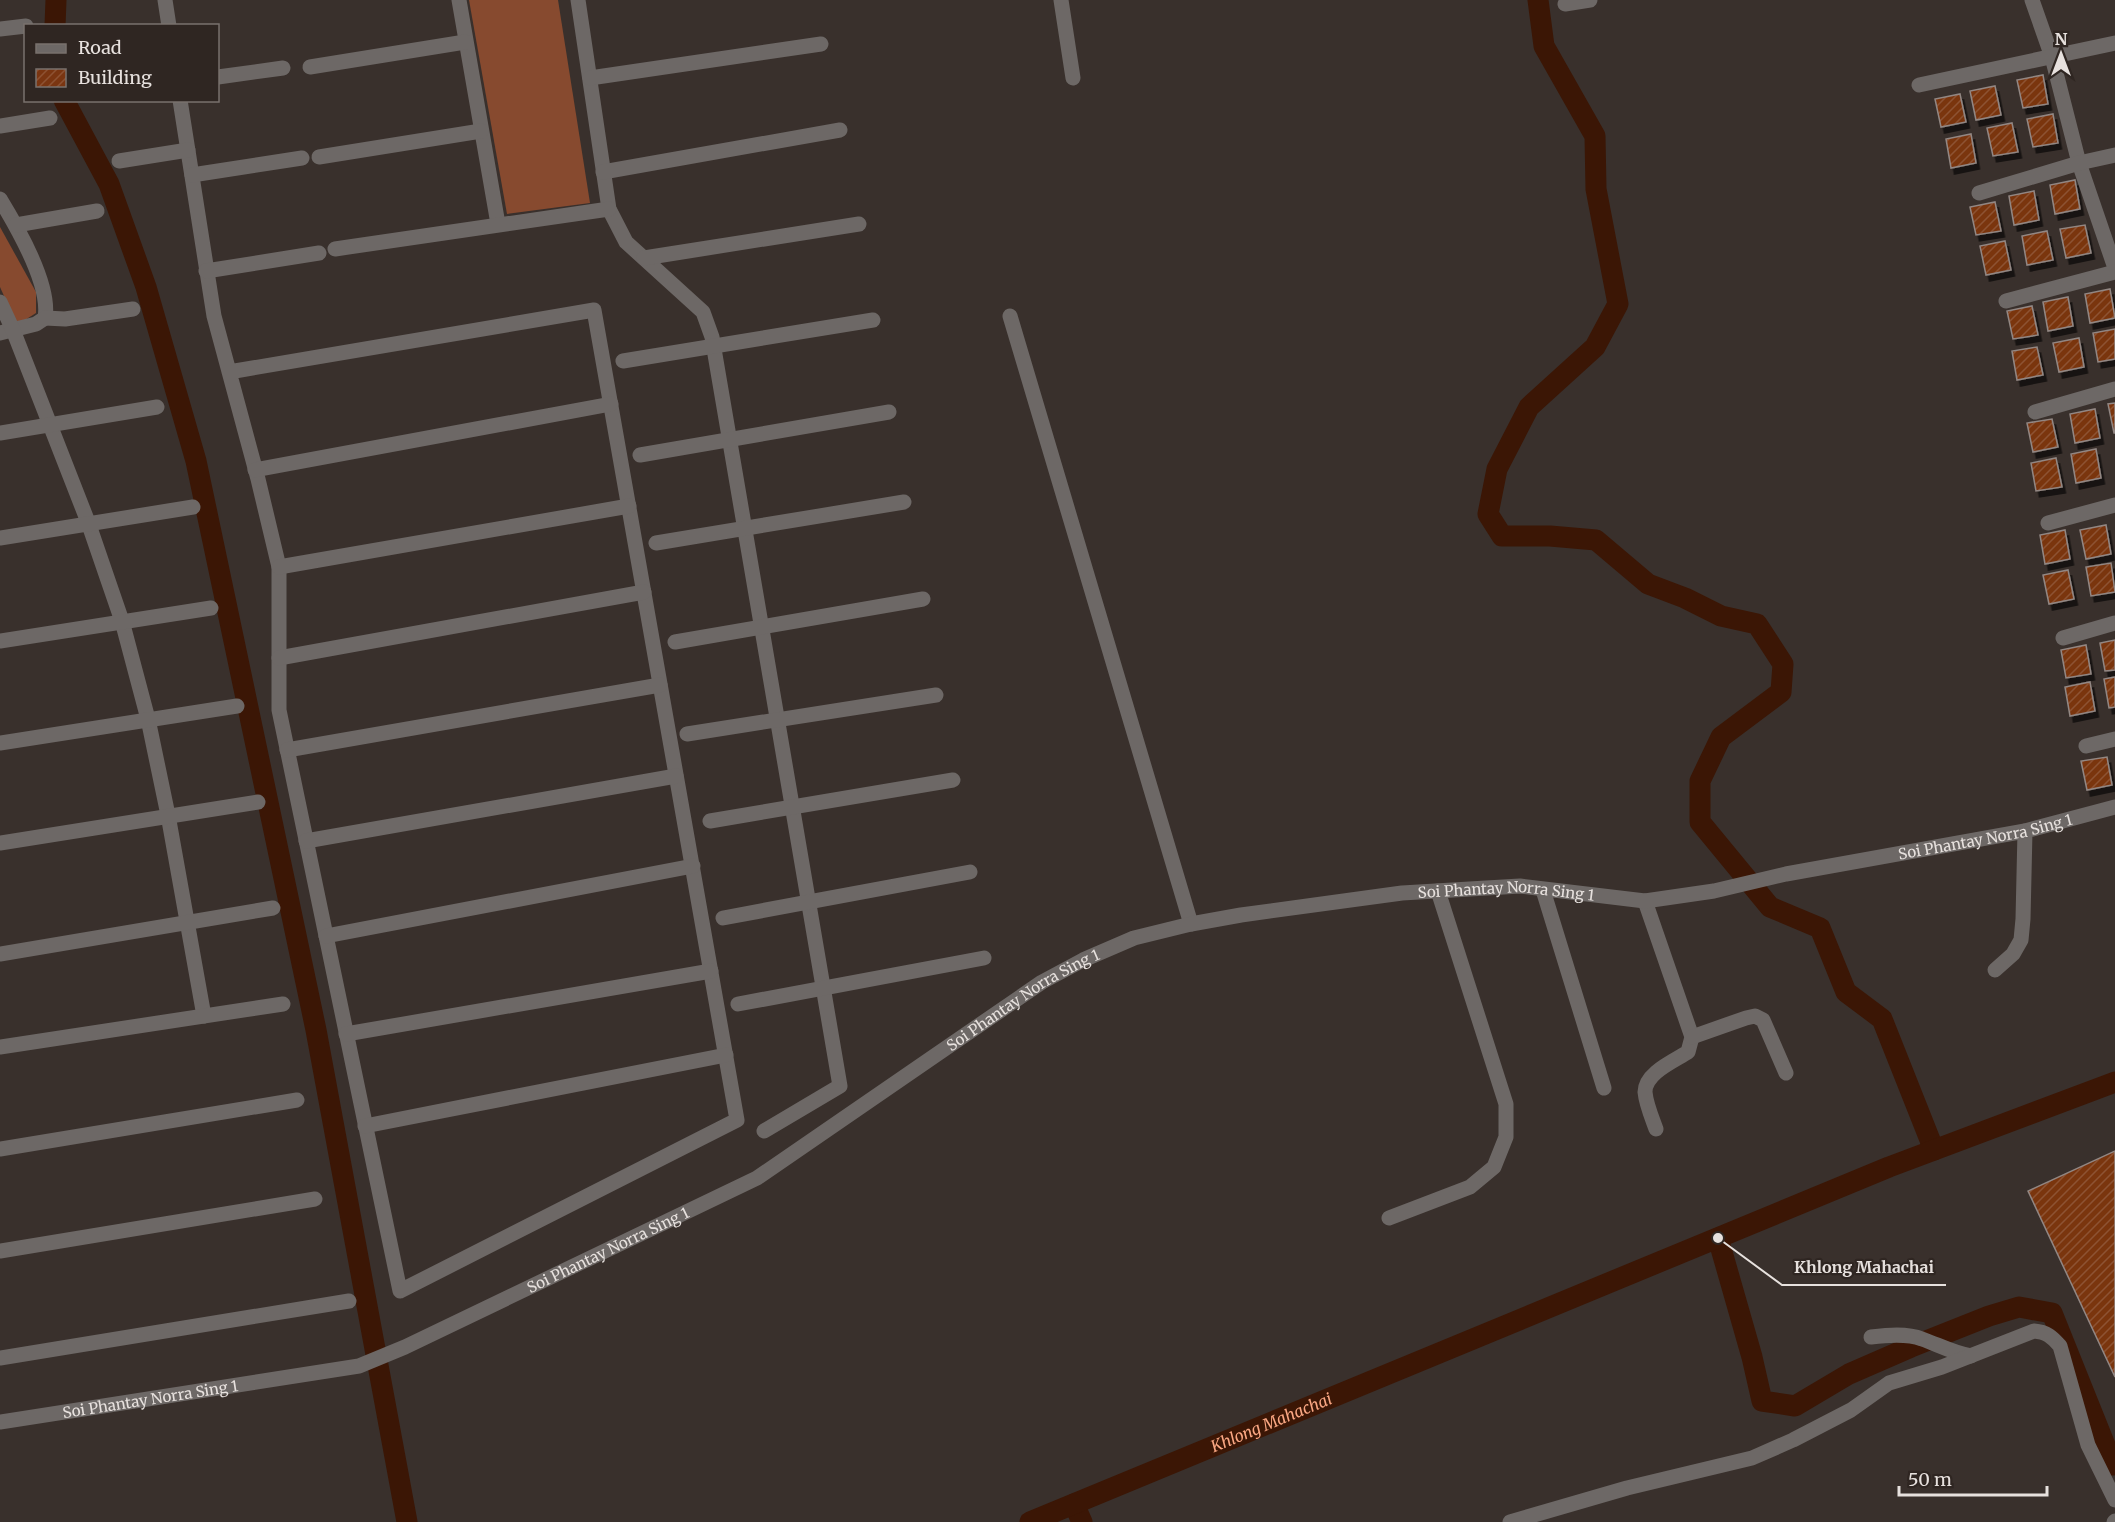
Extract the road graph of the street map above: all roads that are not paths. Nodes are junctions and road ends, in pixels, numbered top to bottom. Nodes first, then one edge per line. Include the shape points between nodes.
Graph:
1 (165, 0) edge
2 (459, 0) edge
3 (578, 0) edge
4 (1061, 0) edge
5 (1590, 0) edge
6 (2032, 0) edge
7 (1565, 4) dead end
8 (169, 24) edge
9 (24, 26) edge
10 (0, 29) edge
11 (465, 42) junction
12 (2115, 42) edge
13 (821, 44) dead end
14 (2052, 57) junction
15 (310, 67) dead end
16 (283, 68) dead end
17 (219, 77) edge
18 (590, 78) junction
19 (1073, 78) dead end
20 (1919, 85) dead end
21 (180, 102) edge
22 (50, 118) dead end
23 (0, 126) edge
24 (840, 130) dead end
25 (481, 131) junction
26 (188, 150) junction
27 (2115, 155) edge
28 (302, 158) dead end
29 (319, 158) dead end
30 (119, 161) dead end
31 (2079, 163) junction
32 (603, 172) junction
33 (192, 175) junction
34 (1979, 193) dead end
35 (0, 199) edge
36 (609, 209) junction
37 (98, 211) dead end
38 (498, 224) junction
39 (858, 224) dead end
40 (16, 225) junction
41 (336, 249) dead end
42 (319, 253) dead end
43 (644, 258) junction
44 (2115, 270) edge
45 (206, 271) junction
46 (0, 302) edge
47 (2006, 302) dead end
48 (133, 309) dead end
49 (1010, 316) dead end
50 (45, 318) junction
51 (873, 320) dead end
52 (6, 332) edge
53 (714, 346) junction
54 (623, 361) dead end
55 (229, 372) junction
56 (2115, 389) edge
57 (611, 404) junction
58 (157, 407) dead end
59 (889, 412) dead end
60 (2035, 412) dead end
61 (51, 425) junction
62 (0, 433) edge
63 (729, 440) junction
64 (640, 455) dead end
65 (255, 470) junction
66 (904, 502) dead end
67 (2115, 505) edge
68 (629, 506) junction
69 (193, 507) dead end
70 (88, 522) junction
71 (2048, 523) dead end
72 (745, 528) junction
73 (0, 538) edge
74 (656, 543) dead end
75 (279, 567) junction
76 (644, 591) junction
77 (923, 599) dead end
78 (211, 608) dead end
79 (122, 621) junction
80 (2115, 623) edge
81 (761, 627) junction
82 (2063, 638) dead end
83 (0, 641) edge
84 (675, 642) dead end
85 (279, 658) junction
86 (660, 685) junction
87 (936, 695) dead end
88 (237, 706) dead end
89 (148, 719) junction
90 (777, 720) junction
91 (687, 734) dead end
92 (2115, 739) edge
93 (0, 743) edge
94 (2086, 746) dead end
95 (287, 750) junction
96 (676, 776) junction
97 (953, 780) dead end
98 (258, 802) dead end
99 (792, 807) junction
100 (2115, 807) edge
101 (168, 815) junction
102 (710, 821) dead end
103 (2025, 831) junction
104 (306, 841) junction
105 (0, 843) edge
106 (693, 866) junction
107 (970, 872) dead end
108 (1543, 890) junction
109 (1438, 891) junction
110 (1645, 901) junction
111 (808, 902) junction
112 (273, 908) dead end
113 (723, 918) dead end
114 (188, 922) junction
115 (1191, 924) junction
116 (326, 936) junction
117 (0, 954) edge
118 (984, 958) dead end
119 (1995, 970) dead end
120 (711, 971) junction
121 (823, 988) junction
122 (283, 1004) dead end
123 (738, 1004) dead end
124 (204, 1016) junction
125 (346, 1034) junction
126 (1692, 1037) junction
127 (0, 1047) edge
128 (726, 1055) junction
129 (1786, 1072) dead end
130 (1604, 1088) dead end
131 (297, 1100) dead end
132 (365, 1126) junction
133 (1656, 1129) dead end
134 (764, 1131) dead end
135 (0, 1149) edge
136 (315, 1199) dead end
137 (1389, 1218) dead end
138 (0, 1251) edge
139 (349, 1301) dead end
140 (1871, 1337) dead end
141 (1971, 1356) junction
142 (0, 1358) edge
143 (0, 1422) edge
144 (2115, 1500) edge
145 (1510, 1522) edge

1 - 8 street
2 - 11 street
3 - 18 street
4 - 19 street
5 - 7 street
6 - 14 street
9 - 10 street
11 - 15 street
11 - 25 street
12 - 14 street
13 - 18 street
14 - 20 street
14 - 31 street
16 - 17 street
18 - 32 street
21 - 26 street
22 - 23 street
24 - 32 street
25 - 29 street
25 - 38 street
26 - 30 street
26 - 33 street
27 - 31 street
28 - 33 street
31 - 34 street
31 - 44 street
32 - 36 street
33 - 45 street
35 - 40 street
36 - 38 street
36 - 43 street via 626,242
37 - 40 street
38 - 41 street
39 - 43 street
40 - 50 street via 45,292
42 - 45 street
43 - 53 street via 702,312
44 - 47 street
45 - 55 street
46 - 52 street
48 - 50 street via 65,319
49 - 115 street
50 - 52 street
51 - 53 street
52 - 61 street
53 - 54 street
53 - 63 street
55 - 57 street via 594,310
55 - 65 street
56 - 60 street
57 - 65 street
57 - 68 street
58 - 61 street
59 - 63 street
61 - 62 street
61 - 70 street
63 - 64 street
63 - 72 street
65 - 75 street
66 - 72 street
67 - 71 street
68 - 75 street
68 - 76 street
69 - 70 street
70 - 73 street
70 - 79 street
72 - 74 street
72 - 81 street
75 - 85 street
76 - 85 street
76 - 86 street
77 - 81 street
78 - 79 street
79 - 83 street
79 - 89 street
80 - 82 street
81 - 84 street
81 - 90 street
85 - 95 street via 279,710
86 - 95 street
86 - 96 street
87 - 90 street
88 - 89 street
89 - 93 street
89 - 101 street
90 - 91 street
90 - 99 street
92 - 94 street
95 - 104 street
96 - 104 street
96 - 106 street
97 - 99 street
98 - 101 street
99 - 102 street
99 - 111 street
100 - 103 street, Soi Phantay Norra Sing 1
101 - 105 street
101 - 114 street
103 - 110 street, Soi Phantay Norra Sing 1
103 - 119 street via 2021,940 2013,954
104 - 116 street
106 - 116 street
106 - 120 street
107 - 111 street
108 - 109 street, Soi Phantay Norra Sing 1 via 1520,886
108 - 110 street, Soi Phantay Norra Sing 1
108 - 130 street
109 - 115 street, Soi Phantay Norra Sing 1
109 - 137 street via 1506,1104 1506,1137 1494,1167 1470,1187
110 - 126 street
111 - 113 street
111 - 121 street
112 - 114 street
114 - 117 street
114 - 124 street
115 - 143 street, Soi Phantay Norra Sing 1 via 1134,938 1042,982 757,1178 405,1347 359,1366
116 - 125 street
118 - 121 street
120 - 125 street
120 - 128 street
121 - 123 street
121 - 134 street via 840,1086
122 - 124 street
124 - 127 street
125 - 132 street
126 - 129 street via 1755,1016 1763,1020
126 - 133 street via 1688,1052 1654,1074 1646,1084 1645,1094
128 - 132 street
128 - 132 street via 737,1120 400,1291
131 - 135 street
136 - 138 street
139 - 142 street
140 - 141 street via 1921,1338
141 - 144 street via 2034,1331 2052,1337 2060,1347 2088,1445
141 - 145 street via 1889,1383 1851,1410 1752,1458

